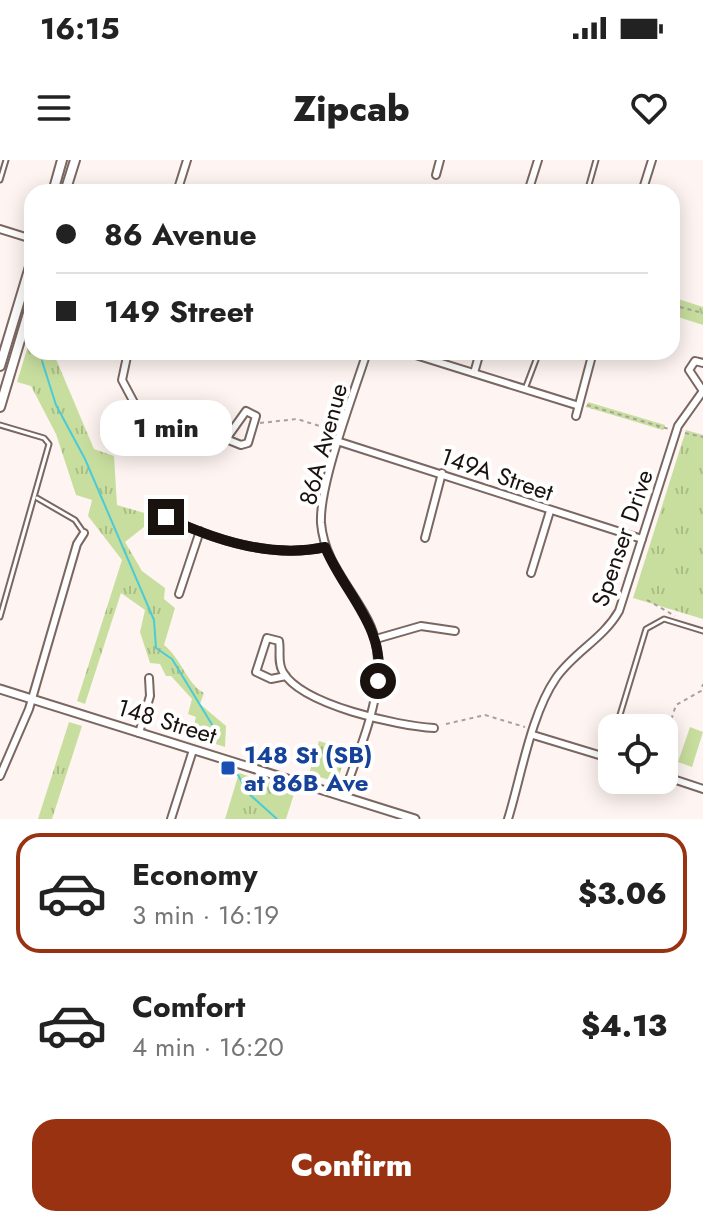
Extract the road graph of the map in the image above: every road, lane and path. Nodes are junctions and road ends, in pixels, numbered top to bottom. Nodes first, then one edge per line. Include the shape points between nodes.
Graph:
1 (6, 160) edge
2 (62, 160) edge
3 (75, 160) edge
4 (187, 160) edge
5 (440, 160) edge
6 (538, 160) edge
7 (596, 160) edge
8 (652, 160) edge
9 (436, 175) dead end
10 (0, 180) edge
11 (55, 184) edge
12 (68, 184) edge
13 (180, 184) edge
14 (530, 184) edge
15 (589, 184) edge
16 (644, 184) edge
17 (0, 229) edge
18 (24, 236) edge
19 (24, 286) edge
20 (680, 307) edge
21 (703, 313) edge
22 (24, 327) edge
23 (126, 360) edge
24 (365, 360) edge
25 (432, 360) edge
26 (478, 360) edge
27 (536, 360) edge
28 (591, 360) edge
29 (703, 363) edge
30 (0, 366) edge
31 (474, 373) junction
32 (525, 389) junction
33 (703, 391) edge
34 (580, 405) junction
35 (0, 407) edge
36 (576, 416) dead end
37 (260, 423) dead end
38 (0, 425) edge
39 (670, 429) dead end
40 (337, 431) dead end
41 (681, 432) dead end
42 (703, 437) edge
43 (226, 439) junction
44 (340, 442) junction
45 (442, 473) junction
46 (37, 498) dead end
47 (550, 511) junction
48 (166, 517) dead end
49 (200, 531) junction
50 (84, 533) joint
51 (425, 538) dead end
52 (642, 539) junction
53 (325, 547) junction
54 (531, 573) dead end
55 (179, 594) dead end
56 (647, 600) dead end
57 (663, 614) dead end
58 (0, 617) edge
59 (455, 631) dead end
60 (703, 631) edge
61 (376, 639) junction
62 (286, 676) junction
63 (149, 678) dead end
64 (703, 684) edge
65 (0, 689) edge
66 (31, 699) junction
67 (369, 714) junction
68 (620, 714) edge
69 (673, 714) edge
70 (446, 724) dead end
71 (434, 728) dead end
72 (532, 732) junction
73 (139, 733) junction
74 (193, 750) junction
75 (598, 754) edge
76 (0, 776) edge
77 (678, 781) edge
78 (703, 789) edge
79 (343, 797) junction
80 (171, 819) edge
81 (415, 819) edge
82 (508, 819) edge

1 - 10 lane
2 - 11 main road
3 - 12 main road
4 - 13 street
5 - 9 street
6 - 14 street
7 - 15 lane
8 - 16 street
17 - 18 street
19 - 30 main road
20 - 21 path
22 - 35 main road
23 - 43 street via 122,380 140,412
24 - 44 street, 86A Avenue
25 - 31 street
26 - 31 street
27 - 32 lane
28 - 34 street
29 - 33 street, Spenser Drive via 695,361 689,370
31 - 32 street
32 - 34 street
33 - 52 street, Spenser Drive via 678,426
34 - 36 street
34 - 39 path
37 - 40 path via 297,419
38 - 58 lane via 49,444
41 - 42 path
43 - 43 street via 247,444 255,414 243,412
44 - 45 street, 149A Street
44 - 53 street, 86A Avenue via 322,499
45 - 47 street, 149A Street
45 - 51 street
46 - 50 lane via 75,520
47 - 52 street, 149A Street
47 - 54 street
48 - 49 street
49 - 53 street via 272,551
49 - 55 street
50 - 66 street
52 - 72 street, Spenser Drive via 619,611 604,633 558,674
53 - 61 street
56 - 57 path via 675,616
59 - 61 street via 425,626
60 - 68 lane via 664,619 646,629
61 - 67 street via 379,673
62 - 62 street via 279,641 267,638 256,672 271,679
62 - 67 street via 307,694
63 - 73 street via 150,696
64 - 69 path via 701,691 676,705
65 - 66 street, 148 Street
66 - 73 street, 148 Street
66 - 76 street
67 - 71 street
67 - 79 street
70 - 72 path via 485,715
72 - 75 street
72 - 82 street, Spenser Drive
73 - 74 street, 148 Street
74 - 79 street, 148 Street
74 - 80 street
77 - 78 street
79 - 81 street, 148 Street

